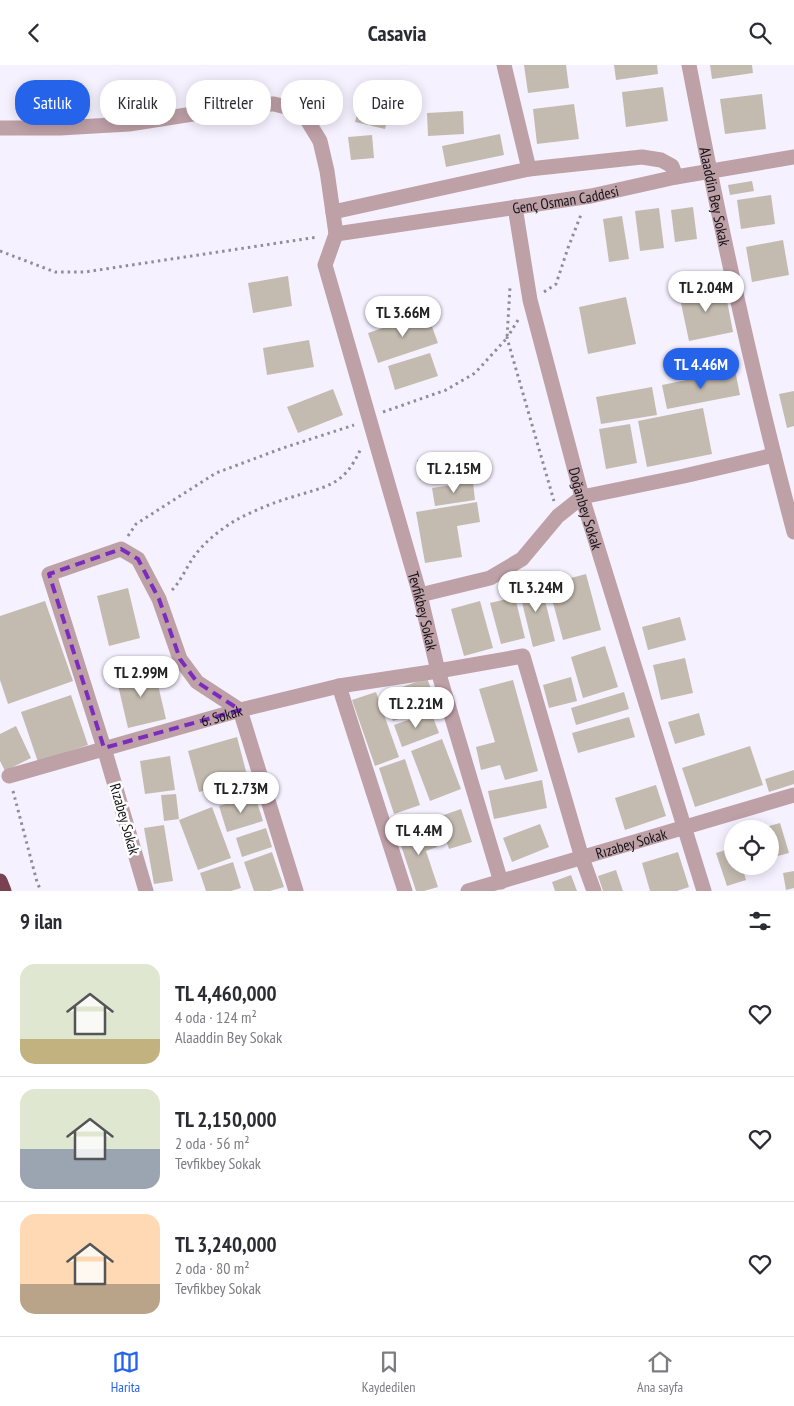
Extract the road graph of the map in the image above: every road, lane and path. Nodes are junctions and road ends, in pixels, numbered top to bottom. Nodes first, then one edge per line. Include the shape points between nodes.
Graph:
1 (504, 65) edge
2 (689, 65) edge
3 (0, 127) edge
4 (794, 157) edge
5 (529, 169) junction
6 (709, 171) junction
7 (676, 177) junction
8 (590, 196) junction
9 (515, 207) junction
10 (333, 212) junction
11 (336, 235) junction
12 (0, 251) edge
13 (511, 282) dead end
14 (530, 300) junction
15 (507, 338) junction
16 (369, 419) junction
17 (362, 445) dead end
18 (774, 455) junction
19 (582, 497) junction
20 (558, 516) junction
21 (794, 532) edge
22 (121, 549) junction
23 (420, 595) junction
24 (159, 599) junction
25 (438, 671) junction
26 (339, 686) junction
27 (240, 710) junction
28 (104, 748) junction
29 (9, 775) joint
30 (794, 795) edge
31 (683, 827) junction
32 (582, 857) junction
33 (0, 881) edge
34 (501, 881) junction
35 (4, 891) edge
36 (41, 891) edge
37 (146, 891) edge
38 (296, 891) edge
39 (405, 891) edge
40 (468, 891) edge
41 (594, 891) edge
42 (704, 891) edge

1 - 5 street
2 - 6 street, Alaaddin Bey Sokak
3 - 10 street via 129,124 257,104 290,108 306,118 320,141
4 - 6 street, Genç Osman Caddesi
5 - 7 street via 642,157 672,166
5 - 10 street
6 - 7 street, Genç Osman Caddesi
6 - 18 street, Alaaddin Bey Sokak
7 - 8 street, Genç Osman Caddesi
8 - 9 street, Genç Osman Caddesi
8 - 14 path via 556,284
9 - 11 street, Genç Osman Caddesi
9 - 14 street, Doğanbey Sokak
10 - 11 street
11 - 12 path via 85,272 55,272
11 - 16 street, Tevfikbey Sokak via 325,265
13 - 15 path
14 - 19 street, Doğanbey Sokak
15 - 16 path via 476,373 446,389
15 - 20 path
16 - 22 path via 216,473 136,524
16 - 23 street, Tevfikbey Sokak
17 - 24 path via 344,476 327,487 262,508 211,539 194,556 174,588
18 - 19 street
18 - 21 street, Alaaddin Bey Sokak
19 - 20 street
19 - 31 street, Doğanbey Sokak
20 - 23 street via 522,559 490,578
22 - 24 street via 138,559
22 - 28 street, Rızabey Sokak via 49,574
23 - 25 street, Tevfikbey Sokak
24 - 27 street via 185,667 196,682
25 - 26 street, 6. Sokak
25 - 32 street, Tevfikbey Sokak via 523,656
25 - 34 street
26 - 27 street, 6. Sokak
26 - 39 street
27 - 28 street, 6. Sokak
27 - 38 street
28 - 29 street, 6. Sokak
28 - 37 street, Rızabey Sokak
29 - 36 path
30 - 31 street, Rızabey Sokak
31 - 32 street, Rızabey Sokak
31 - 42 street, Doğanbey Sokak
32 - 34 street, Rızabey Sokak
32 - 41 street, Tevfikbey Sokak
33 - 35 highway
34 - 40 street, Rızabey Sokak

